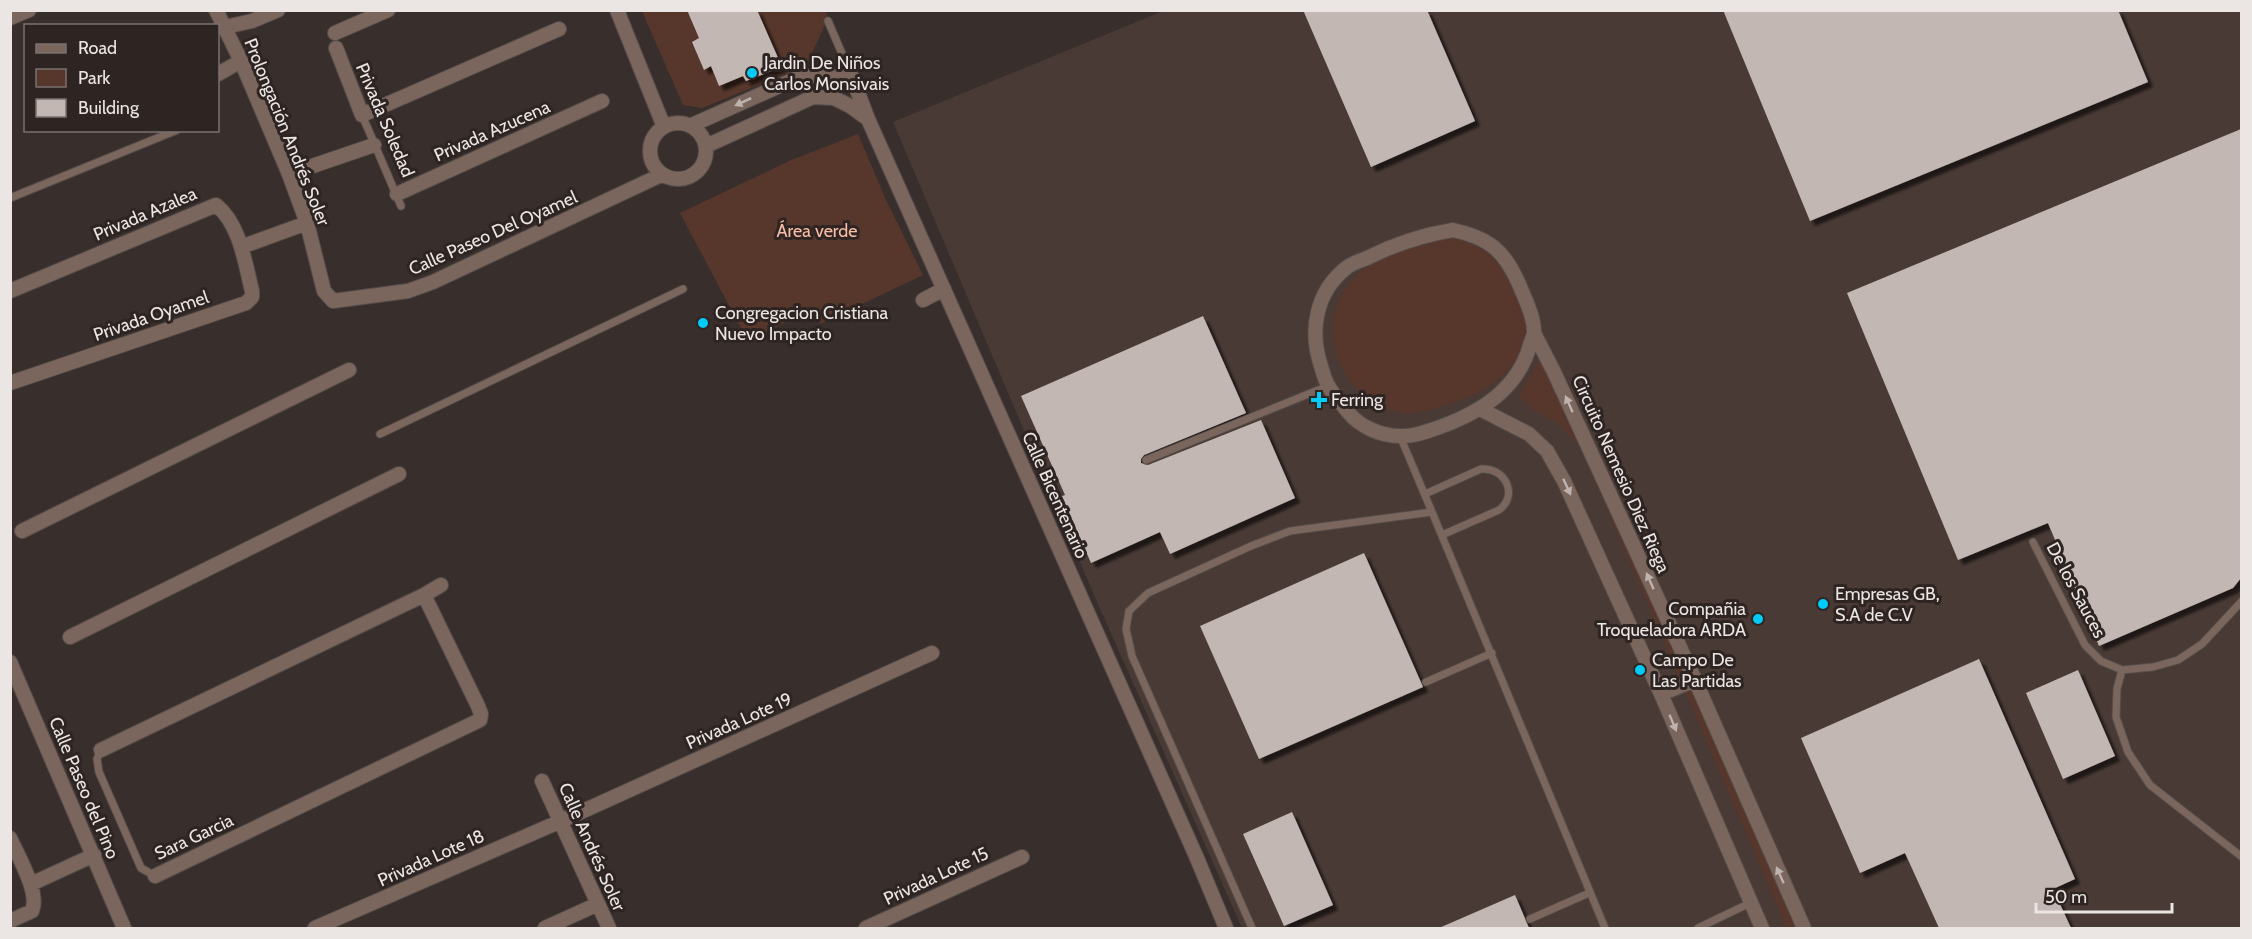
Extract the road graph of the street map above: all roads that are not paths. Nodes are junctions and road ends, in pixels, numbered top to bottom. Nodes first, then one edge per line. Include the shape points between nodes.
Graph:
1 (29, 10) edge
2 (216, 10) edge
3 (278, 10) edge
4 (387, 10) edge
5 (617, 10) edge
6 (10, 18) edge
7 (828, 21) dead end
8 (225, 27) junction
9 (559, 29) dead end
10 (335, 33) dead end
11 (336, 48) dead end
12 (241, 61) junction
13 (219, 73) edge
14 (852, 77) junction
15 (602, 101) dead end
16 (362, 115) junction
17 (868, 119) junction
18 (692, 125) junction
19 (664, 126) junction
20 (172, 132) edge
21 (374, 145) junction
22 (706, 146) junction
23 (289, 174) junction
24 (661, 175) junction
25 (10, 198) edge
26 (399, 200) joint
27 (307, 223) junction
28 (241, 247) junction
29 (683, 289) dead end
30 (944, 289) junction
31 (10, 291) edge
32 (333, 300) joint
33 (923, 300) dead end
34 (1534, 333) junction
35 (349, 370) dead end
36 (10, 383) edge
37 (1328, 386) junction
38 (1480, 409) junction
39 (380, 434) dead end
40 (1401, 436) junction
41 (1146, 460) dead end
42 (399, 474) dead end
43 (1425, 494) junction
44 (1432, 512) junction
45 (22, 531) dead end
46 (1442, 535) junction
47 (2033, 542) dead end
48 (441, 585) dead end
49 (424, 595) junction
50 (2241, 601) edge
51 (70, 637) dead end
52 (932, 653) dead end
53 (1492, 653) junction
54 (10, 662) edge
55 (2122, 670) junction
56 (1695, 680) junction
57 (1426, 682) dead end
58 (1661, 694) junction
59 (101, 750) joint
60 (542, 781) dead end
61 (561, 821) junction
62 (10, 838) edge
63 (94, 855) junction
64 (1022, 857) dead end
65 (2241, 857) edge
66 (155, 876) joint
67 (31, 884) junction
68 (1589, 893) junction
69 (1750, 903) junction
70 (598, 904) junction
71 (1530, 919) dead end
72 (10, 921) edge
73 (124, 928) edge
74 (315, 928) edge
75 (545, 928) edge
76 (609, 928) edge
77 (866, 928) edge
78 (1226, 928) edge
79 (1252, 928) edge
80 (1605, 928) edge
81 (1698, 928) edge
82 (1762, 928) edge
83 (1804, 928) edge

1 - 6 street
2 - 8 street, Prolongación Andrés Soler
3 - 8 street
4 - 10 street
5 - 19 street
7 - 14 lane
8 - 12 street, Prolongación Andrés Soler
9 - 16 street
11 - 16 street, Privada Soledad
12 - 13 street
12 - 23 street, Prolongación Andrés Soler
14 - 17 street, Calle Bicentenario
14 -> 18 street via 818,75 795,79
15 - 26 street, Privada Azucena
16 - 21 lane, Privada Soledad
17 - 22 street via 834,98 813,97
17 - 30 street, Calle Bicentenario
18 - 19 street
18 - 22 street via 703,136
19 - 24 street via 656,132 649,150 654,168
20 - 25 lane
21 - 23 street
21 - 26 lane, Privada Soledad
22 - 24 street via 704,160 694,175 677,180
23 - 27 street, Prolongación Andrés Soler
24 - 32 street, Calle Paseo Del Oyamel via 434,282 408,291
27 - 28 street
27 - 32 street, Prolongación Andrés Soler via 324,291
28 - 31 street, Privada Azalea via 228,216 216,205
28 - 36 street, Privada Oyamel via 252,291 250,301
29 - 39 lane
30 - 33 street
30 - 78 street, Calle Bicentenario
34 - 37 street, Circuito Nemesio Diez Riega via 1513,269 1495,248 1476,235 1453,230 1419,236 1348,266 1331,282 1318,306 1314,335
34 - 38 street, Circuito Nemesio Diez Riega via 1526,361 1515,379
56 -> 34 street, Circuito Nemesio Diez Riega
35 - 45 street
37 - 40 street, Circuito Nemesio Diez Riega via 1354,420 1374,431
37 - 41 lane
38 - 40 street, Circuito Nemesio Diez Riega via 1421,434
38 -> 58 street via 1529,434 1547,451
40 - 43 lane
42 - 51 street
43 - 44 lane
43 - 46 lane via 1481,469 1498,471 1505,482 1509,495 1506,505
44 - 46 lane
44 - 79 lane via 1290,531 1148,593 1129,611 1126,629 1132,656
46 - 53 lane
47 - 55 lane, De los Sauces via 2085,645 2101,661
48 - 49 street, Sara Garcia
49 - 59 street, Sara Garcia
49 - 66 street, Sara Garcia via 478,706 480,720
50 - 55 lane via 2202,644 2178,660
52 - 61 street, Privada Lote 19
53 - 57 lane
53 - 68 lane
54 - 63 street, Calle Paseo del Pino
55 - 65 lane via 2116,717 2128,752 2150,785
56 - 58 street
83 -> 56 street, Circuito Nemesio Diez Riega
58 -> 69 street
59 - 66 lane, Sara Garcia via 97,759 104,783 141,868
60 - 61 street, Calle Andrés Soler
61 - 70 street, Calle Andrés Soler
61 - 74 street, Privada Lote 18
62 - 67 street
63 - 67 street
63 - 73 street, Calle Paseo del Pino
64 - 77 street, Privada Lote 15
67 - 72 street via 32,911
68 - 71 lane
68 - 80 lane
69 - 81 lane
69 - 82 street
70 - 75 street
70 - 76 street, Calle Andrés Soler

